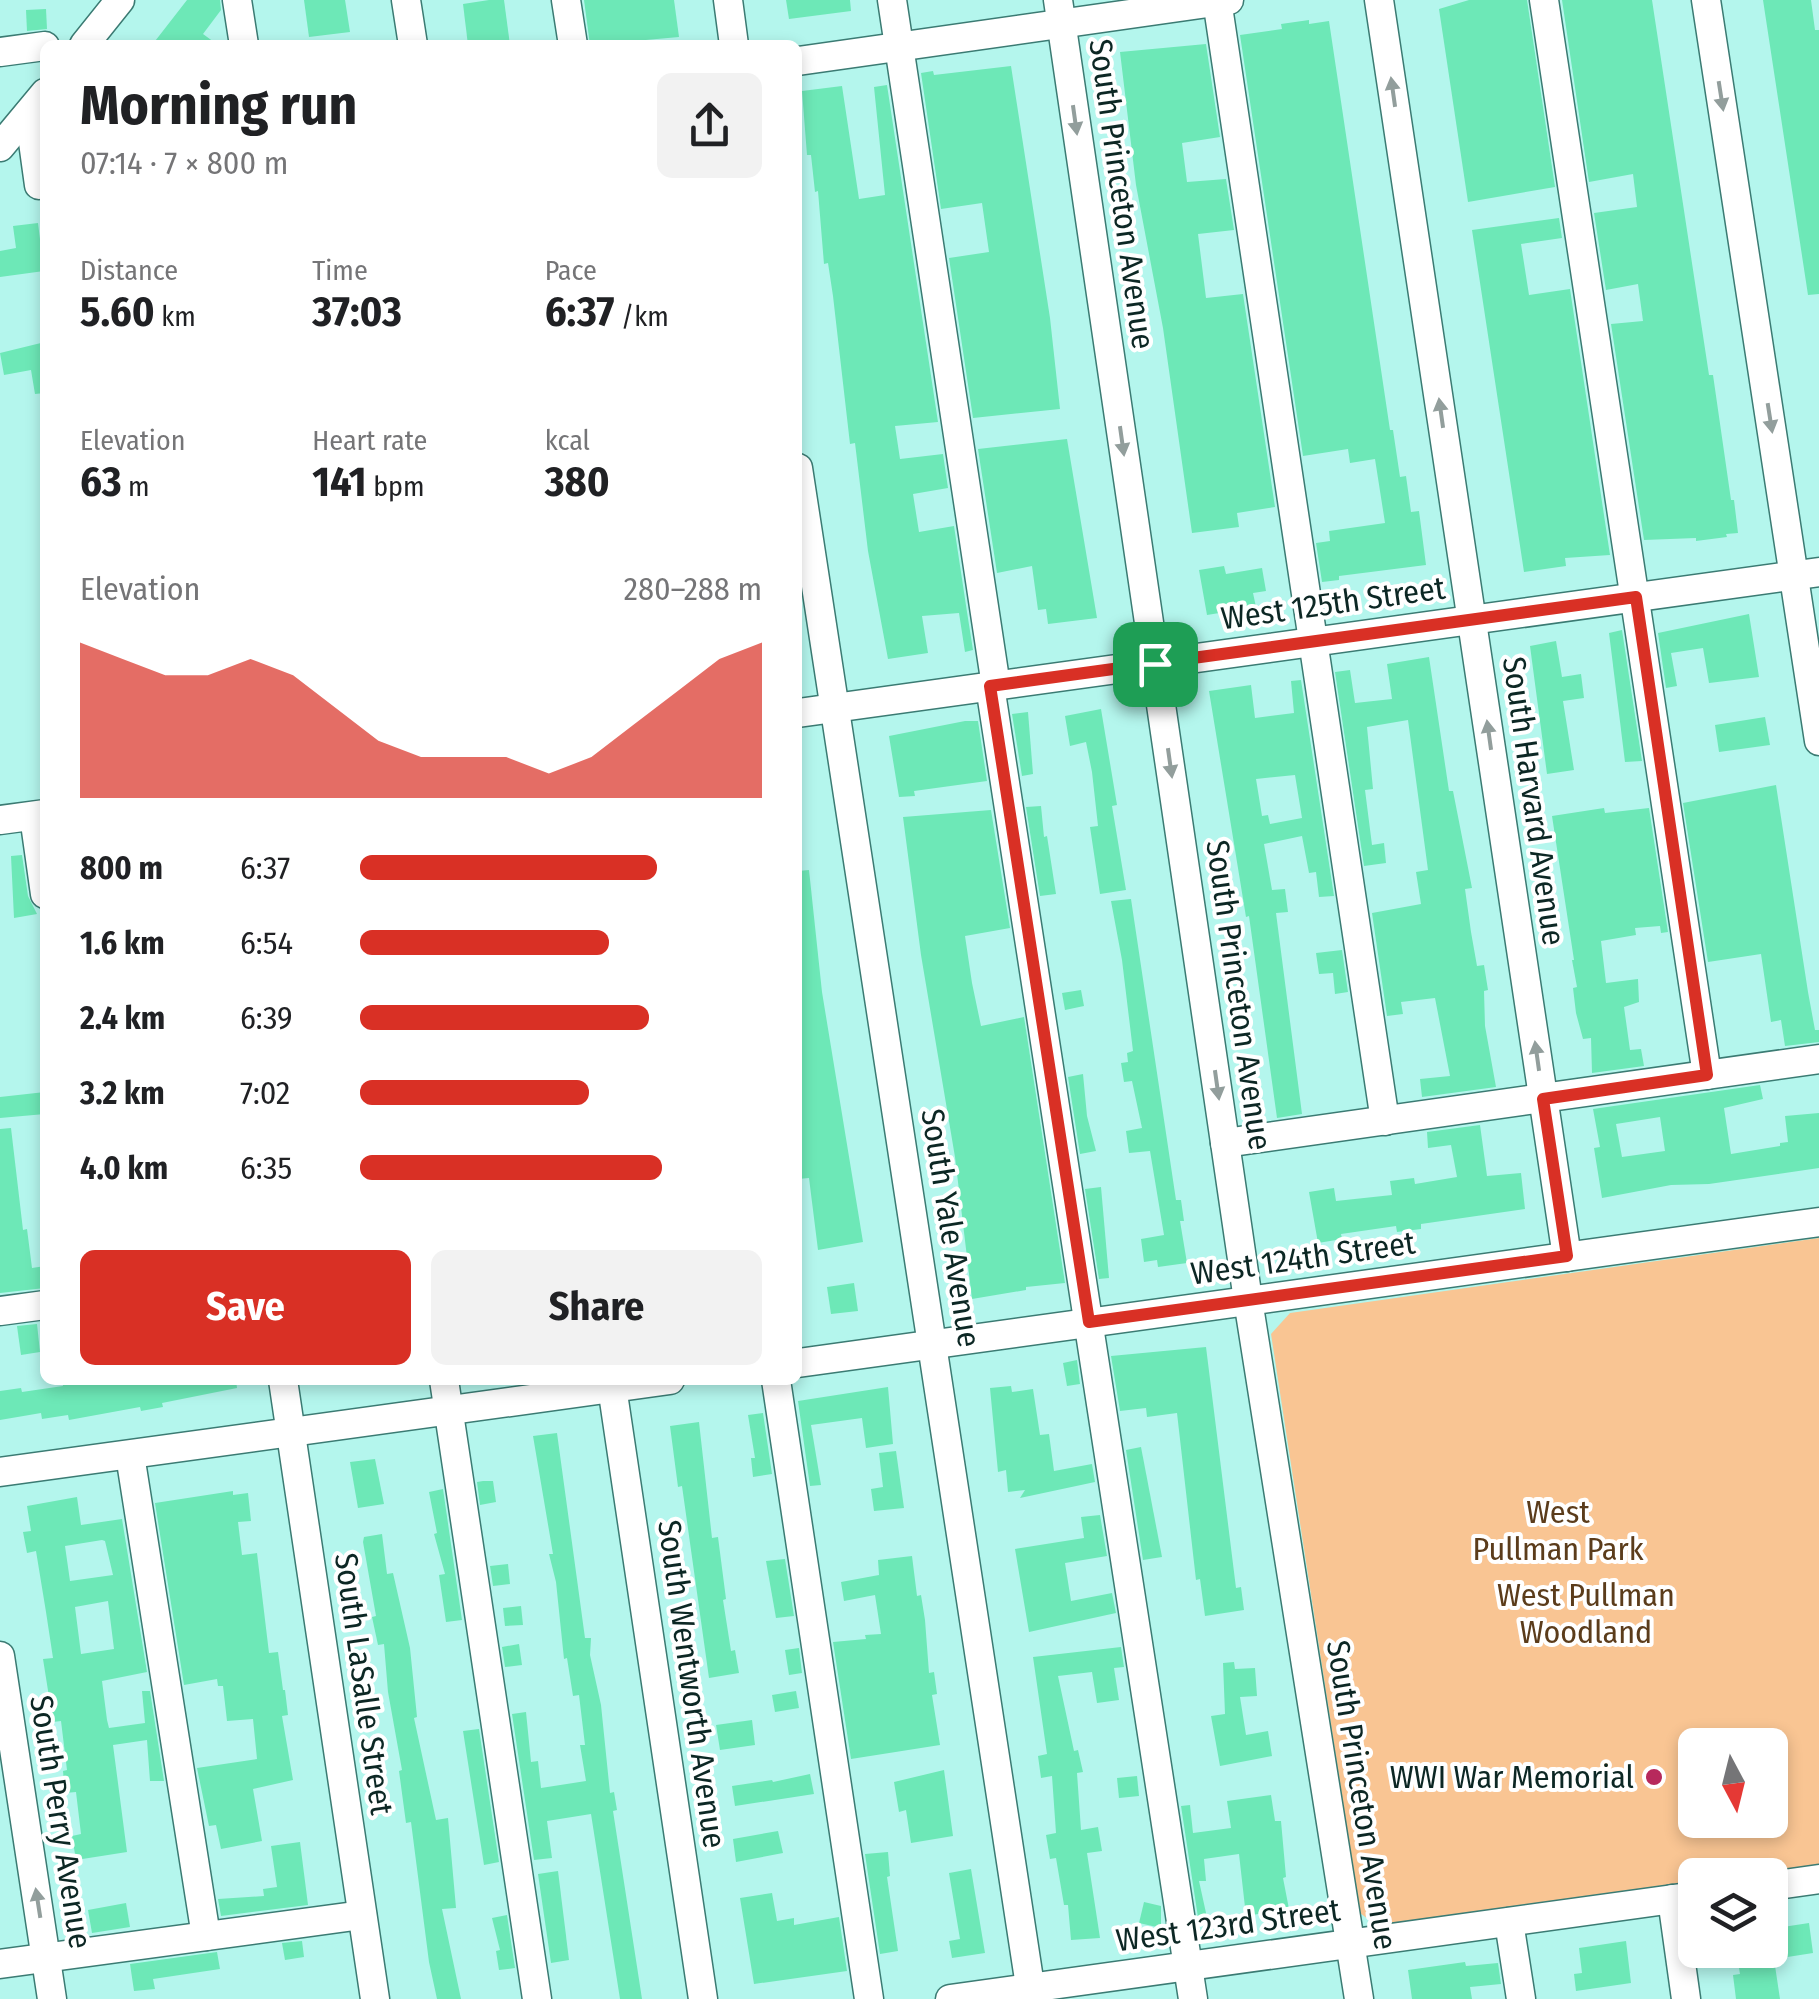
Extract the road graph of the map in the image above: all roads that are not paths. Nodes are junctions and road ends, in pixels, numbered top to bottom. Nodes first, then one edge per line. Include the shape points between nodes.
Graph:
1 (120, 0) edge
2 (237, 0) edge
3 (406, 0) edge
4 (566, 0) edge
5 (728, 0) edge
6 (892, 0) edge
7 (1221, 0) edge
8 (1379, 0) edge
9 (1544, 0) edge
10 (1706, 0) edge
11 (1060, 12) edge
12 (87, 40) edge
13 (243, 40) edge
14 (412, 40) edge
15 (571, 40) edge
16 (733, 40) edge
17 (898, 46) junction
18 (40, 47) edge
19 (0, 52) edge
20 (802, 60) edge
21 (37, 103) edge
22 (0, 147) edge
23 (40, 184) edge
24 (802, 495) edge
25 (1806, 573) edge
26 (1636, 597) junction
27 (1472, 620) junction
28 (1314, 642) junction
29 (1155, 664) junction
30 (993, 686) junction
31 (833, 708) junction
32 (802, 712) edge
33 (1819, 741) edge
34 (39, 815) edge
35 (0, 820) edge
36 (1819, 1060) edge
37 (1707, 1075) junction
38 (1543, 1099) junction
39 (1385, 1121) junction
40 (1225, 1143) junction
41 (1819, 1222) edge
42 (1567, 1256) junction
43 (1248, 1300) junction
44 (40, 1306) edge
45 (0, 1311) edge
46 (1089, 1322) junction
47 (934, 1344) junction
48 (802, 1361) edge
49 (284, 1385) edge
50 (445, 1385) edge
51 (606, 1385) edge
52 (612, 1385) edge
53 (777, 1385) edge
54 (448, 1410) junction
55 (291, 1432) junction
56 (130, 1455) junction
57 (0, 1472) edge
58 (0, 1656) edge
59 (1819, 1879) edge
60 (1788, 1883) edge
61 (1678, 1899) edge
62 (362, 1915) junction
63 (1510, 1922) junction
64 (206, 1936) junction
65 (1350, 1944) junction
66 (46, 1958) junction
67 (0, 1964) edge
68 (1188, 1967) junction
69 (1685, 1968) edge
70 (1032, 1993) edge
71 (52, 1999) edge
72 (375, 1999) edge
73 (537, 1999) edge
74 (703, 1999) edge
75 (868, 1999) edge
76 (950, 1999) edge
77 (1193, 1999) edge
78 (1358, 1999) edge
79 (1521, 1999) edge
80 (1686, 1999) edge

1 - 12 street
2 - 13 street
3 - 14 street
4 - 15 street
5 - 16 street
6 - 17 street
7 - 11 street
7 - 28 street
27 -> 8 street, South Harvard Avenue
9 - 26 street
10 -> 25 street
11 - 17 street
11 -> 29 street, South Princeton Avenue
17 - 20 street
17 - 30 street
18 - 19 street
21 - 22 street
21 - 23 street
24 - 31 street, South Yale Avenue
25 - 26 street, West 125th Street
25 - 33 street
26 - 27 street, West 125th Street
26 - 37 street
27 - 28 street, West 125th Street
38 -> 27 street, South Harvard Avenue
28 - 29 street, West 125th Street
28 - 39 street
29 - 30 street, West 125th Street
29 -> 40 street, South Princeton Avenue
30 - 31 street, West 125th Street
30 - 46 street
31 - 32 street, West 125th Street
31 - 47 street, South Yale Avenue
34 - 35 street
36 - 37 street
37 - 38 street
38 - 39 street
38 - 42 street, South Harvard Avenue
39 - 40 street
40 - 43 street, South Princeton Avenue
41 - 42 street, West 124th Street
42 - 43 street, West 124th Street
43 - 46 street, West 124th Street
43 - 65 street, South Princeton Avenue
44 - 45 street
46 - 47 street, West 124th Street
46 - 68 street
47 - 48 street, West 124th Street
47 - 70 street, South Yale Avenue
49 - 55 street, South LaSalle Street
50 - 54 street
51 - 54 street
52 - 74 street, South Wentworth Avenue
53 - 75 street
54 - 55 street
54 - 73 street
55 - 56 street
55 - 62 street, South LaSalle Street
56 - 57 street
56 - 64 street
66 -> 58 street, South Perry Avenue
59 - 60 street
61 - 63 street, West 123rd Street
62 - 64 street
62 - 72 street, South LaSalle Street
63 - 65 street, West 123rd Street
63 - 79 street
64 - 66 street
65 - 68 street, West 123rd Street
65 - 78 street, South Princeton Avenue
66 - 67 street
66 - 71 street, South Perry Avenue
68 - 70 street, West 123rd Street
68 - 77 street
69 - 80 street
70 - 76 street, West 123rd Street

